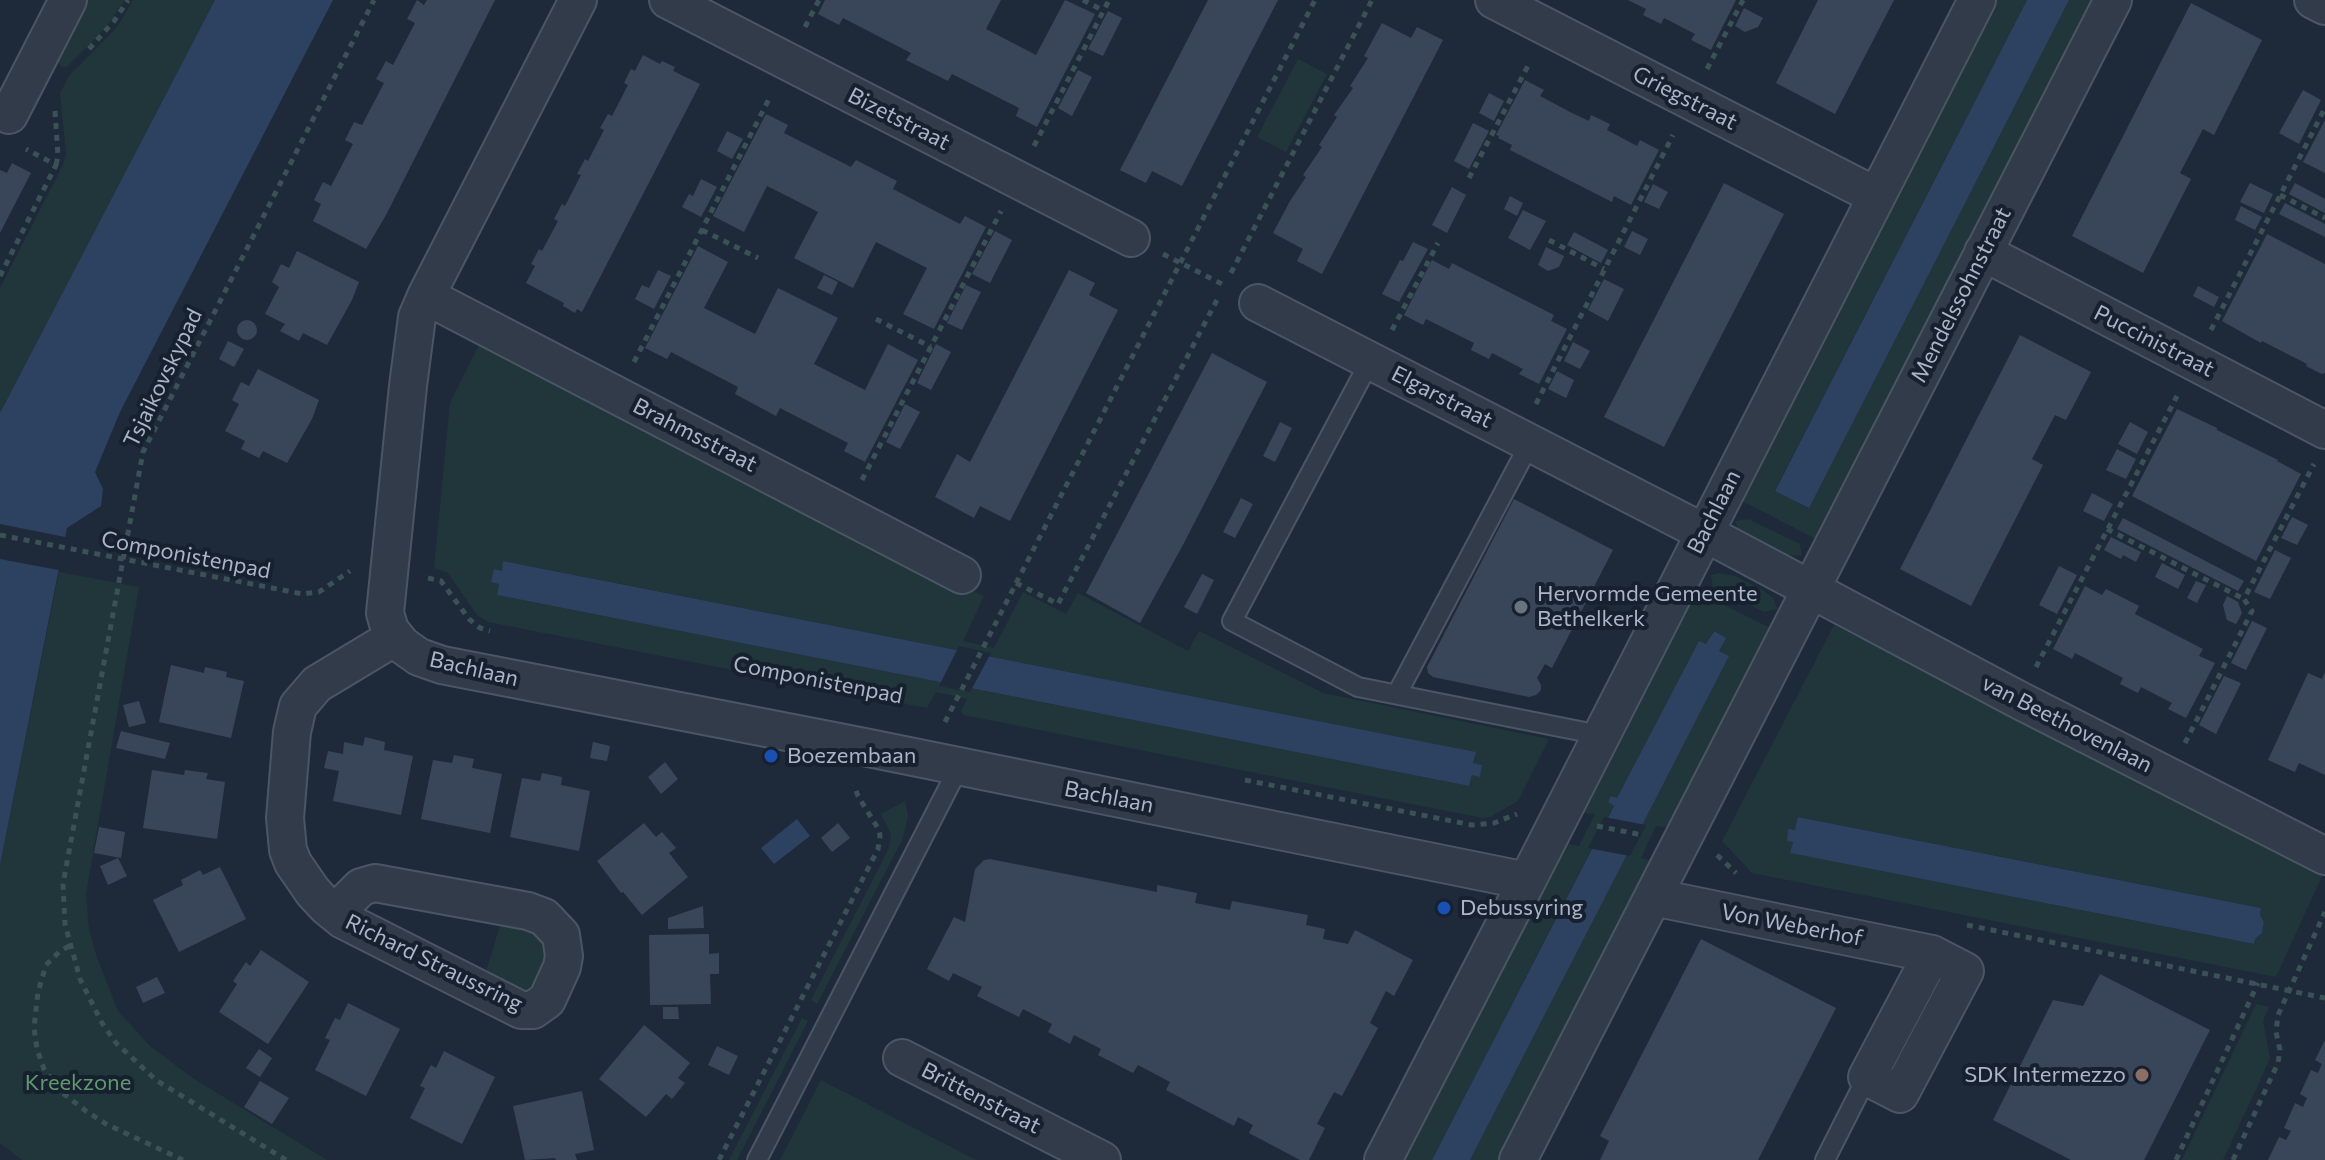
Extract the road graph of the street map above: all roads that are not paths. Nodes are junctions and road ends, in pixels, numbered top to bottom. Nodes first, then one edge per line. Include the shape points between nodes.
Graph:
1 (68, 0) edge
2 (578, 0) edge
3 (668, 0) edge
4 (1494, 0) edge
5 (1977, 0) edge
6 (2113, 0) edge
7 (2313, 0) edge
8 (2325, 6) edge
9 (8, 123) edge
10 (1876, 196) junction
11 (1131, 238) dead end
12 (1983, 252) junction
13 (426, 296) junction
14 (1258, 303) road end
15 (1372, 362) junction
16 (1524, 440) junction
17 (2321, 444) edge
18 (1703, 532) junction
19 (962, 575) dead end
20 (1810, 590) junction
21 (395, 637) junction
22 (1397, 694) junction
23 (1600, 735) junction
24 (959, 767) junction
25 (2325, 856) edge
26 (1527, 881) junction
27 (1653, 897) junction
28 (335, 913) junction
29 (902, 1058) dead end
30 (1867, 1077) joint
31 (757, 1160) edge
32 (1102, 1160) edge
33 (1383, 1160) edge
34 (1518, 1160) edge
35 (1825, 1160) edge

1 - 9 street
2 - 13 street
3 - 11 street, Bizetstraat
4 - 10 street, Griegstraat
5 - 10 street, Bachlaan
6 - 12 street, Mendelssohnstraat
7 - 8 street
10 - 18 street, Bachlaan
12 - 17 street, Puccinistraat via 2195,362
12 - 20 street, Mendelssohnstraat
13 - 19 street, Brahmsstraat
13 - 21 street via 413,336 388,573 385,613
14 - 15 street, Elgarstraat
15 - 16 street, Elgarstraat
15 - 22 lane via 1232,621 1358,687
16 - 18 street, Elgarstraat
16 - 22 lane
18 - 20 street, van Beethovenlaan
18 - 23 street, Bachlaan
20 - 25 street, van Beethovenlaan
20 - 27 street via 1668,840
21 - 24 street, Bachlaan via 419,657 442,665
21 - 28 street, Richard Straussring via 317,684 301,700 294,722 285,798 288,850 300,875
22 - 23 lane
23 - 26 street, Bachlaan via 1572,821
24 - 26 street, Bachlaan
24 - 31 lane
26 - 33 street
27 - 30 street, Von Weberhof via 1932,954 1914,1028
27 - 34 street
28 - 28 street, Richard Straussring via 361,887 375,883 528,911 544,917 561,935 562,967 547,1000 533,1010 521,1010
29 - 32 street, Brittenstraat
30 - 35 lane, Von Weberhof

